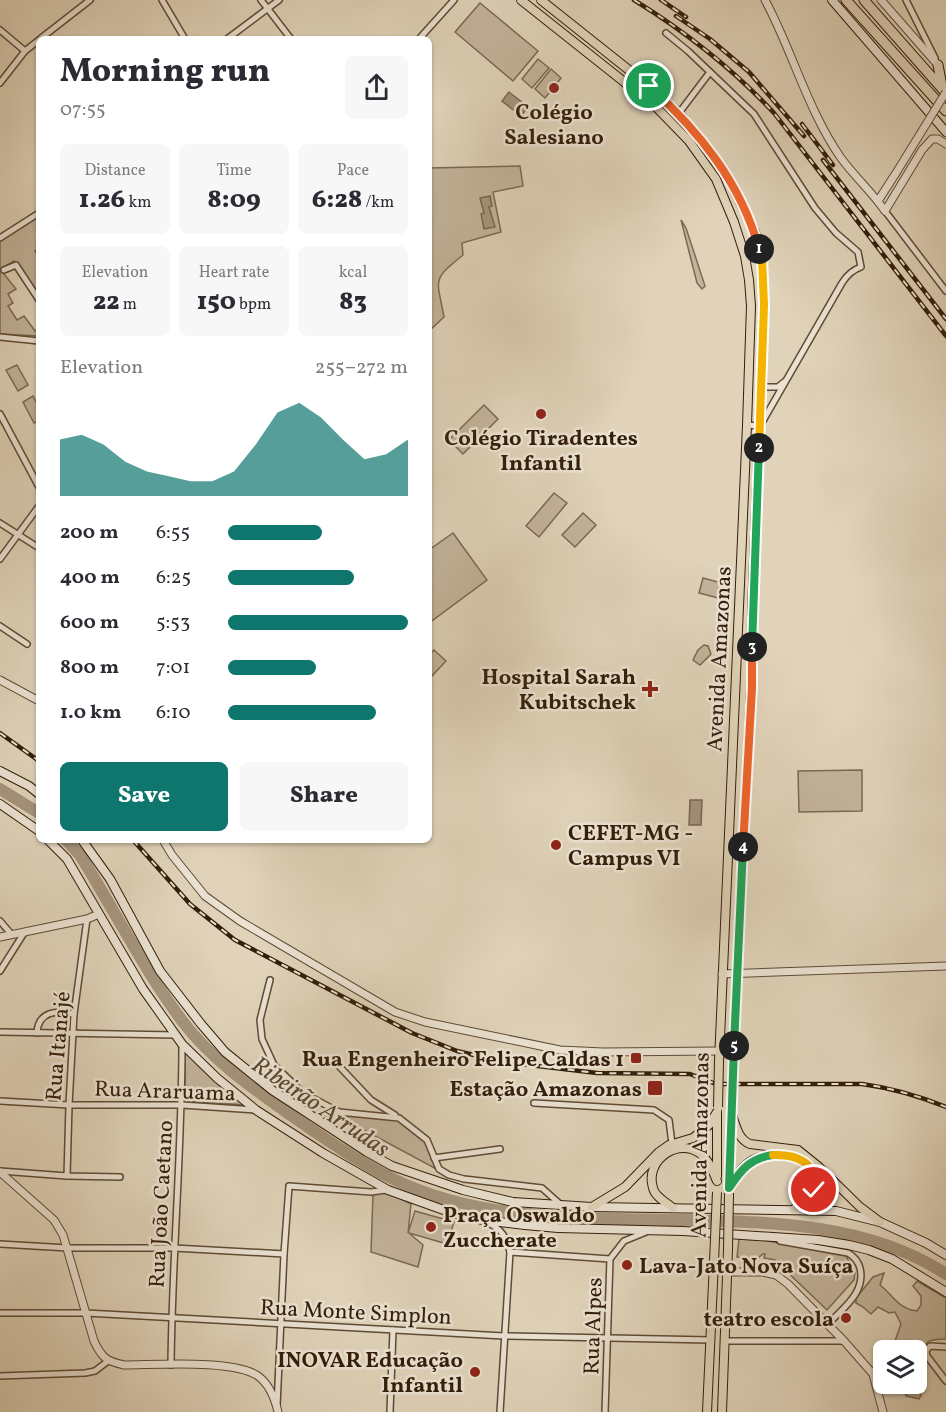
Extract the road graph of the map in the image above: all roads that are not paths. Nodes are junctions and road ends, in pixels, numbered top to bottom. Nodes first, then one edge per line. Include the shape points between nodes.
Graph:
1 (90, 0) edge
2 (162, 0) edge
3 (261, 0) edge
4 (279, 0) edge
5 (454, 0) edge
6 (521, 0) edge
7 (541, 0) edge
8 (765, 0) edge
9 (832, 0) edge
10 (846, 0) edge
11 (864, 0) edge
12 (881, 0) edge
13 (906, 0) edge
14 (267, 8) junction
15 (0, 30) edge
16 (666, 33) dead end
17 (43, 36) edge
18 (183, 36) edge
19 (231, 36) edge
20 (289, 36) edge
21 (422, 36) edge
22 (36, 41) edge
23 (24, 51) junction
24 (938, 65) junction
25 (710, 72) junction
26 (946, 74) edge
27 (0, 83) edge
28 (945, 91) edge
29 (946, 111) edge
30 (679, 113) junction
31 (946, 132) edge
32 (946, 144) edge
33 (878, 201) junction
34 (885, 211) junction
35 (36, 215) edge
36 (0, 238) edge
37 (4, 270) dead end
38 (946, 291) edge
39 (36, 295) edge
40 (0, 337) edge
41 (36, 341) edge
42 (788, 379) junction
43 (761, 387) junction
44 (0, 414) edge
45 (747, 425) junction
46 (760, 426) junction
47 (36, 481) edge
48 (36, 510) edge
49 (0, 523) edge
50 (18, 534) junction
51 (36, 547) edge
52 (0, 559) edge
53 (0, 626) edge
54 (27, 644) dead end
55 (0, 680) edge
56 (36, 699) edge
57 (0, 771) edge
58 (36, 792) edge
59 (0, 804) edge
60 (36, 829) edge
61 (51, 843) edge
62 (84, 843) edge
63 (165, 843) edge
64 (99, 914) junction
65 (87, 919) junction
66 (0, 921) edge
67 (24, 933) junction
68 (12, 935) junction
69 (0, 937) edge
70 (946, 966) edge
71 (0, 971) edge
72 (737, 973) junction
73 (722, 974) junction
74 (270, 980) dead end
75 (74, 1014) junction
76 (0, 1032) edge
77 (37, 1034) junction
78 (73, 1034) junction
79 (176, 1035) junction
80 (182, 1044) junction
81 (719, 1056) junction
82 (338, 1065) dead end
83 (734, 1066) junction
84 (0, 1101) edge
85 (534, 1103) dead end
86 (69, 1105) junction
87 (182, 1105) junction
88 (718, 1109) junction
89 (256, 1110) junction
90 (732, 1111) junction
91 (339, 1112) junction
92 (399, 1118) junction
93 (323, 1123) junction
94 (672, 1144) junction
95 (500, 1149) dead end
96 (434, 1158) junction
97 (0, 1171) edge
98 (67, 1176) junction
99 (120, 1177) dead end
100 (717, 1181) junction
101 (388, 1190) junction
102 (729, 1191) junction
103 (562, 1206) junction
104 (592, 1207) junction
105 (673, 1208) junction
106 (794, 1209) junction
107 (482, 1220) junction
108 (880, 1222) junction
109 (653, 1230) junction
110 (761, 1237) junction
111 (0, 1244) edge
112 (68, 1248) junction
113 (174, 1248) junction
114 (510, 1252) junction
115 (284, 1254) junction
116 (946, 1256) edge
117 (610, 1259) junction
118 (727, 1272) junction
119 (946, 1292) edge
120 (0, 1313) edge
121 (86, 1313) junction
122 (171, 1318) junction
123 (282, 1324) junction
124 (827, 1325) junction
125 (393, 1330) junction
126 (504, 1336) junction
127 (608, 1338) junction
128 (711, 1340) junction
129 (724, 1341) junction
130 (844, 1341) junction
131 (946, 1347) edge
132 (108, 1361) junction
133 (171, 1365) junction
134 (0, 1376) edge
135 (946, 1381) edge
136 (278, 1410) edge
137 (390, 1412) edge
138 (500, 1412) edge
139 (605, 1412) edge
140 (707, 1412) edge
141 (722, 1412) edge
142 (884, 1412) edge

1 - 17 street
2 - 18 street
3 - 14 street
4 - 14 street
5 - 21 street
6 - 45 main road, Avenida Amazonas via 657,108 689,141 716,179 734,222 749,280
7 - 30 main road, Avenida Amazonas
8 - 33 street via 830,139
9 - 31 main road
10 - 29 highway
11 - 28 highway
12 - 24 street
13 - 24 street
14 - 19 street
14 - 20 street
15 - 23 street
16 - 25 street
22 - 23 street
23 - 27 street
24 - 26 street
24 - 28 highway
25 - 30 street
25 - 42 street via 754,114 815,208 858,252 861,267 848,274 842,283
28 - 33 street, bridge
30 - 43 main road, Avenida Amazonas via 725,172 755,232 762,258 764,293
32 - 34 street via 938,139 929,142
33 - 34 street
34 - 38 street
35 - 36 street
37 - 39 street via 16,265
40 - 41 street
42 - 43 street via 778,387
42 - 46 street
43 - 46 main road, Avenida Amazonas
44 - 47 street
45 - 46 street
45 - 73 main road, Avenida Amazonas
46 - 72 main road, Avenida Amazonas via 752,688
48 - 50 street
49 - 50 street
50 - 51 street
50 - 52 street
53 - 54 street
55 - 56 street
57 - 58 main road
59 - 60 main road
61 - 64 main road via 67,859
62 - 93 main road via 107,875 160,970 201,1024 225,1052
63 - 81 street via 205,896 240,921 395,1012 425,1022 560,1050
64 - 65 street
64 - 79 main road via 143,989
65 - 67 street
65 - 75 street, Rua Itanajé
66 - 68 street
67 - 68 street
67 - 71 street
68 - 69 street
70 - 72 street
72 - 73 street
72 - 83 main road, Avenida Amazonas
73 - 81 main road, Avenida Amazonas
74 - 91 street via 260,1020 262,1039 274,1065 303,1093
75 - 77 street via 53,1011 44,1015
75 - 78 street, Rua Itanajé
76 - 77 street
77 - 78 street
78 - 79 street
78 - 86 street, Rua Itanajé
79 - 80 main road
80 - 87 street, Rua João Caetano
80 - 89 main road
81 - 83 main road via 726,1053
81 - 88 main road, Avenida Amazonas, bridge
82 - 92 street via 370,1100
83 - 90 main road, Avenida Amazonas, bridge
84 - 86 street, Rua Araruama
85 - 94 street via 654,1110 669,1120
86 - 87 street, Rua Araruama
86 - 98 street, Rua Itanajé
87 - 89 street, Rua Araruama
87 - 113 street, Rua João Caetano
88 - 94 main road via 709,1125 693,1138
88 - 100 main road, Avenida Amazonas
89 - 101 main road
90 - 102 main road, Avenida Amazonas
90 - 108 main road via 744,1142 798,1150
91 - 92 street
91 - 93 street
92 - 96 street via 427,1140
93 - 103 main road via 367,1152 421,1176 513,1202
94 - 104 main road via 658,1152 625,1187
95 - 96 street
96 - 103 street via 439,1169 449,1175 542,1188
97 - 98 street
97 - 112 street via 54,1220
98 - 99 street
100 - 105 main road via 701,1154 681,1147 669,1151 653,1167 652,1179 653,1190
100 - 128 main road, Avenida Amazonas, bridge
101 - 107 main road
101 - 115 street via 289,1186
102 - 106 main road via 740,1171 753,1160 774,1154 793,1156 806,1164 816,1179 809,1197
102 - 118 main road, Avenida Amazonas, bridge
103 - 104 main road
104 - 105 main road
105 - 106 main road
106 - 108 main road via 836,1211
107 - 109 main road via 558,1228
107 - 114 street via 503,1233
108 - 116 main road
109 - 110 main road
109 - 117 street, Rua Alpes via 624,1241
110 - 119 main road via 818,1240 869,1250 892,1259
110 - 124 street via 848,1253 857,1260 859,1289
111 - 112 street
112 - 113 street
112 - 121 street
113 - 115 street
113 - 122 street, Rua João Caetano
114 - 117 street
114 - 126 street
115 - 123 street
117 - 127 street, Rua Alpes
118 - 124 street via 776,1275
118 - 129 main road, Avenida Amazonas
120 - 121 street, Rua Monte Simplon
121 - 122 street, Rua Monte Simplon
121 - 132 street via 100,1353
122 - 123 street, Rua Monte Simplon
122 - 133 street, Rua João Caetano
123 - 125 street, Rua Monte Simplon
123 - 136 street
124 - 130 street
125 - 126 street, Rua Monte Simplon
125 - 137 street
126 - 127 street, Rua Monte Simplon
126 - 138 street
127 - 128 street, Rua Monte Simplon
127 - 139 street, Rua Alpes
128 - 140 main road, Avenida Amazonas
129 - 130 street
129 - 141 main road, Avenida Amazonas
130 - 142 street via 873,1374
131 - 135 street via 927,1348 927,1356
132 - 133 street
132 - 134 street via 85,1373
133 - 136 street via 230,1367 250,1372 265,1383

